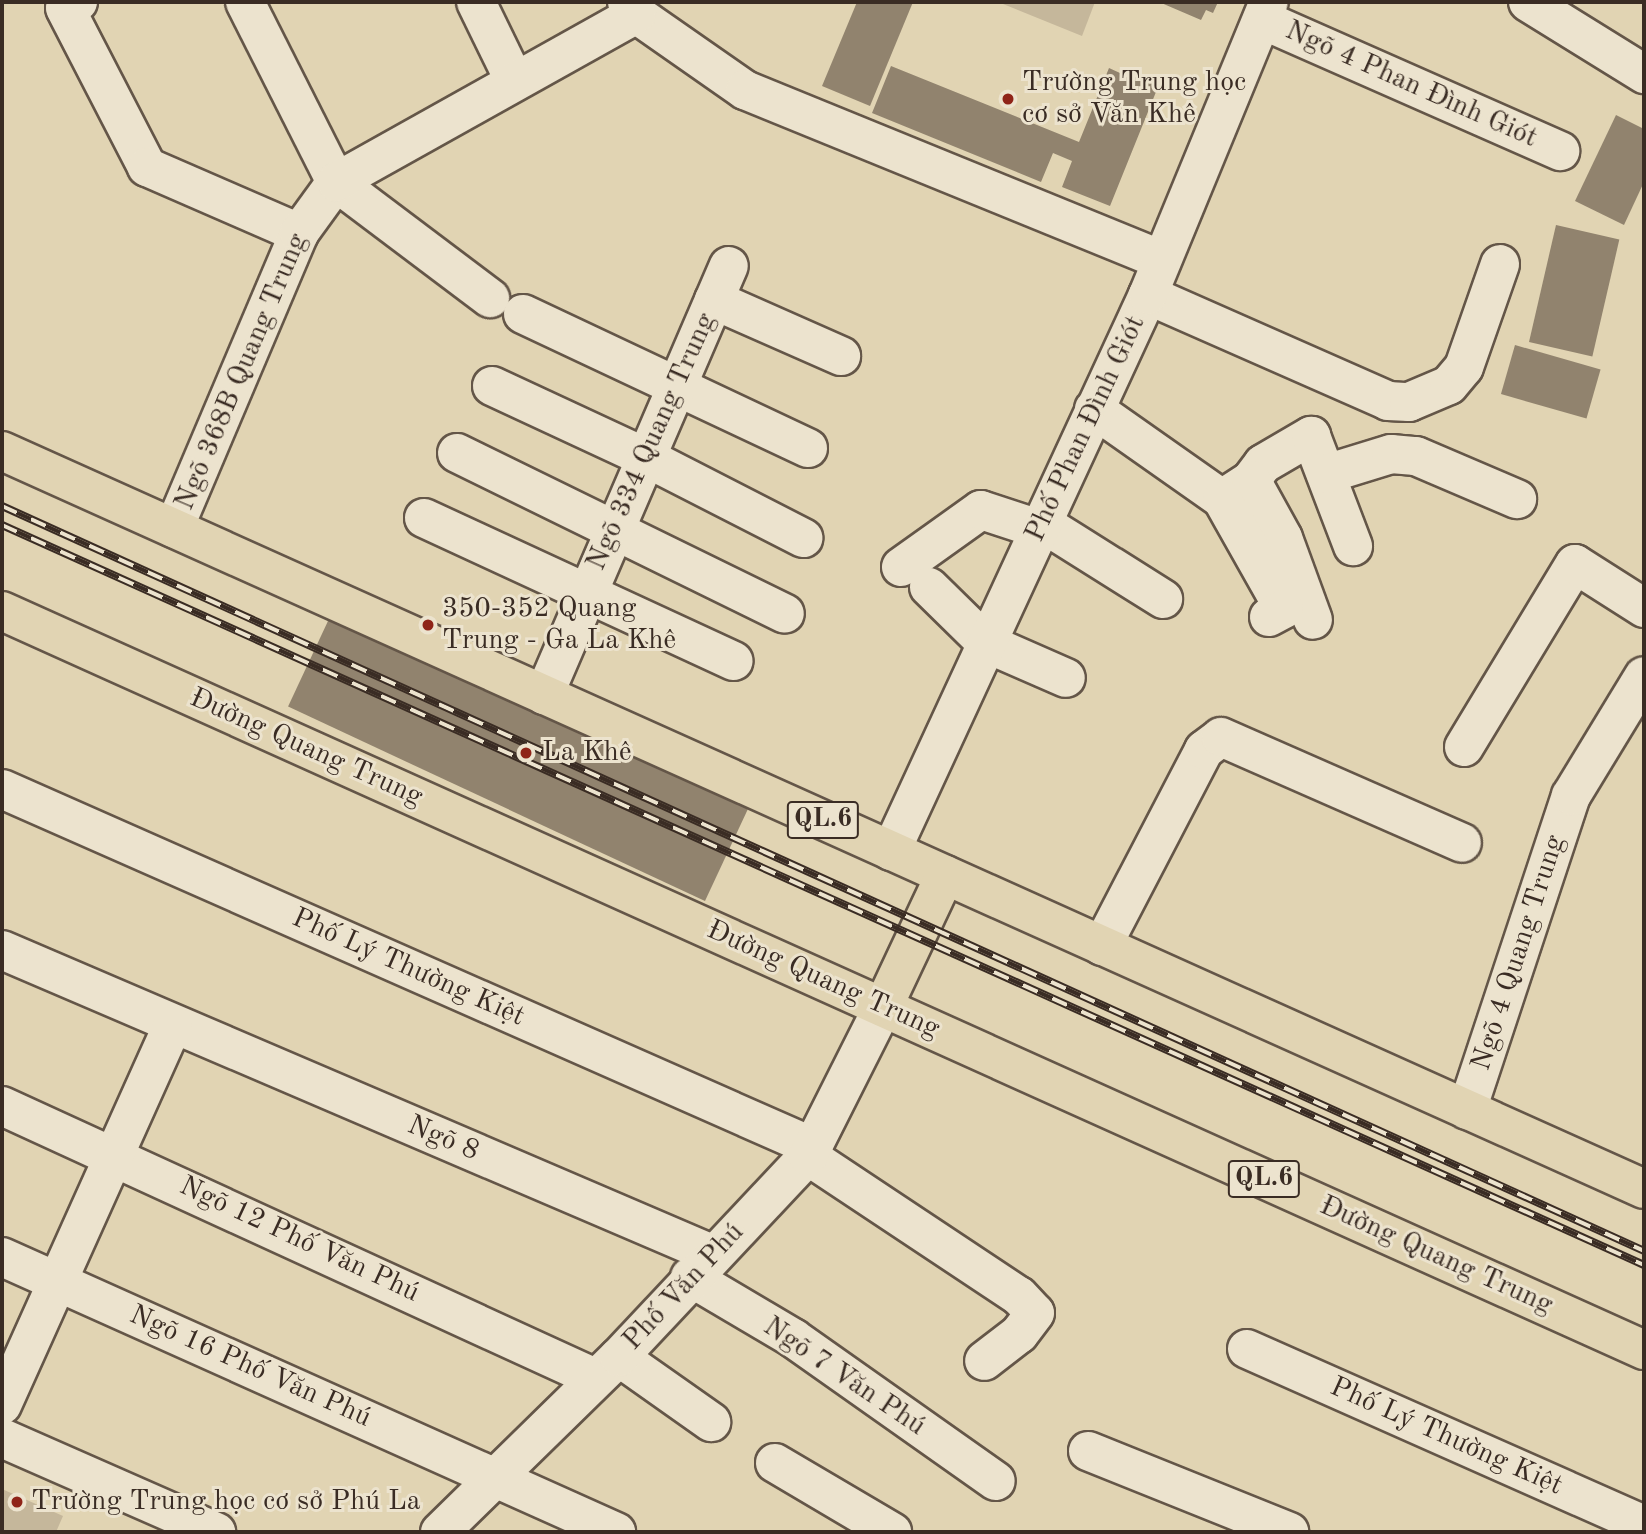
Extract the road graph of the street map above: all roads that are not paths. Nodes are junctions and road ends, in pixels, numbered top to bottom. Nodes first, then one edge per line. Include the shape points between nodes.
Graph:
1 (78, 2) edge
2 (245, 2) edge
3 (476, 2) edge
4 (1528, 2) edge
5 (631, 8) edge
6 (1266, 11) edge
7 (1644, 74) edge
8 (514, 80) junction
9 (1560, 151) dead end
10 (336, 183) junction
11 (299, 233) junction
12 (1162, 260) junction
13 (1500, 264) dead end
14 (729, 266) dead end
15 (1148, 295) junction
16 (714, 300) junction
17 (841, 356) dead end
18 (677, 385) junction
19 (492, 386) dead end
20 (1094, 409) junction
21 (808, 448) dead end
22 (2, 451) edge
23 (457, 453) dead end
24 (646, 457) junction
25 (1326, 474) junction
26 (1236, 490) junction
27 (1517, 499) dead end
28 (424, 518) dead end
29 (1040, 526) junction
30 (174, 528) junction
31 (614, 529) junction
32 (803, 538) dead end
33 (1353, 546) dead end
34 (586, 596) junction
35 (1163, 599) dead end
36 (1644, 608) edge
37 (2, 611) edge
38 (785, 614) dead end
39 (1269, 617) dead end
40 (1313, 620) dead end
41 (980, 656) junction
42 (734, 661) dead end
43 (1644, 676) edge
44 (1066, 678) dead end
45 (544, 695) junction
46 (1464, 747) dead end
47 (2, 789) edge
48 (1462, 843) dead end
49 (891, 850) junction
50 (945, 875) junction
51 (1102, 946) junction
52 (2, 950) edge
53 (883, 1007) junction
54 (173, 1025) junction
55 (2, 1106) edge
56 (1467, 1110) junction
57 (811, 1152) junction
58 (113, 1154) junction
59 (1644, 1189) edge
60 (2, 1256) edge
61 (701, 1266) junction
62 (56, 1280) junction
63 (1247, 1349) dead end
64 (1644, 1350) edge
65 (984, 1361) dead end
66 (607, 1367) junction
67 (2, 1405) edge
68 (711, 1422) dead end
69 (2, 1438) edge
70 (1088, 1451) dead end
71 (775, 1463) dead end
72 (498, 1477) junction
73 (996, 1481) dead end
74 (1644, 1525) edge
75 (216, 1532) edge
76 (440, 1532) edge
77 (616, 1532) edge
78 (892, 1532) edge
79 (1289, 1532) edge

1 - 11 street via 65,8 147,167
2 - 10 street
3 - 8 street
4 - 7 street
5 - 8 street
5 - 12 street via 745,90
6 - 9 street, Ngõ 4 Phan Đình Giót
6 - 12 street, Phố Phan Đình Giót
8 - 10 street
10 - 11 street, Ngõ 368B Quang Trung
10 - 18 street via 507,306
11 - 30 street, Ngõ 368B Quang Trung
12 - 15 street, Phố Phan Đình Giót
13 - 15 street via 1464,367 1449,385 1409,402 1388,401
14 - 16 street, Ngõ 334 Quang Trung
15 - 20 street, Phố Phan Đình Giót
16 - 17 street
16 - 18 street, Ngõ 334 Quang Trung
18 - 21 street
18 - 24 street, Ngõ 334 Quang Trung
19 - 24 street
20 - 26 street
20 - 29 street, Phố Phan Đình Giót
22 - 30 highway, QL.6
23 - 31 street
24 - 31 street, Ngõ 334 Quang Trung
24 - 32 street
25 - 26 street via 1311,436 1264,464
25 - 27 street via 1391,454 1416,457
25 - 33 street
26 - 39 street via 1284,608
26 - 40 street via 1283,538
28 - 34 street
29 - 35 street
29 - 41 street, Phố Phan Đình Giót
29 - 41 street via 981,510 915,588
30 - 45 highway, QL.6
31 - 34 street, Ngõ 334 Quang Trung
31 - 38 street
34 - 42 street
34 - 45 street, Ngõ 334 Quang Trung
36 - 46 street via 1574,564
37 - 53 highway, Đường Quang Trung / QL.6
41 - 44 street
41 - 49 street, Phố Phan Đình Giót
43 - 56 street, Ngõ 4 Quang Trung via 1571,796
45 - 49 highway, QL.6
47 - 57 street, Phố Lý Thường Kiệt
48 - 51 street via 1221,737 1204,750
49 - 50 highway, QL.6
50 - 51 highway, QL.6
50 - 53 highway
51 - 56 highway, QL.6
52 - 54 street, Ngõ 8
53 - 57 street, Phố Văn Phú
53 - 64 highway, Đường Quang Trung / QL.6
54 - 58 street
54 - 61 street, Ngõ 8
55 - 58 street, Ngõ 12 Phố Văn Phú
56 - 59 highway, QL.6
57 - 61 street, Phố Văn Phú
57 - 65 street, Phố Lý Thường Kiệt via 1018,1296 1035,1313 1018,1334
58 - 62 street
58 - 66 street, Ngõ 12 Phố Văn Phú
60 - 62 street, Ngõ 16 Phố Văn Phú
61 - 66 street, Phố Văn Phú
61 - 73 street, Ngõ 7 Văn Phú via 793,1338
62 - 67 street
62 - 72 street, Ngõ 16 Phố Văn Phú
63 - 74 street, Phố Lý Thường Kiệt
66 - 68 street, Ngõ 12 Phố Văn Phú
66 - 72 street, Phố Văn Phú
69 - 75 street
70 - 79 street
71 - 78 street
72 - 76 street, Phố Văn Phú
72 - 77 street, Ngõ 16 Phố Văn Phú

